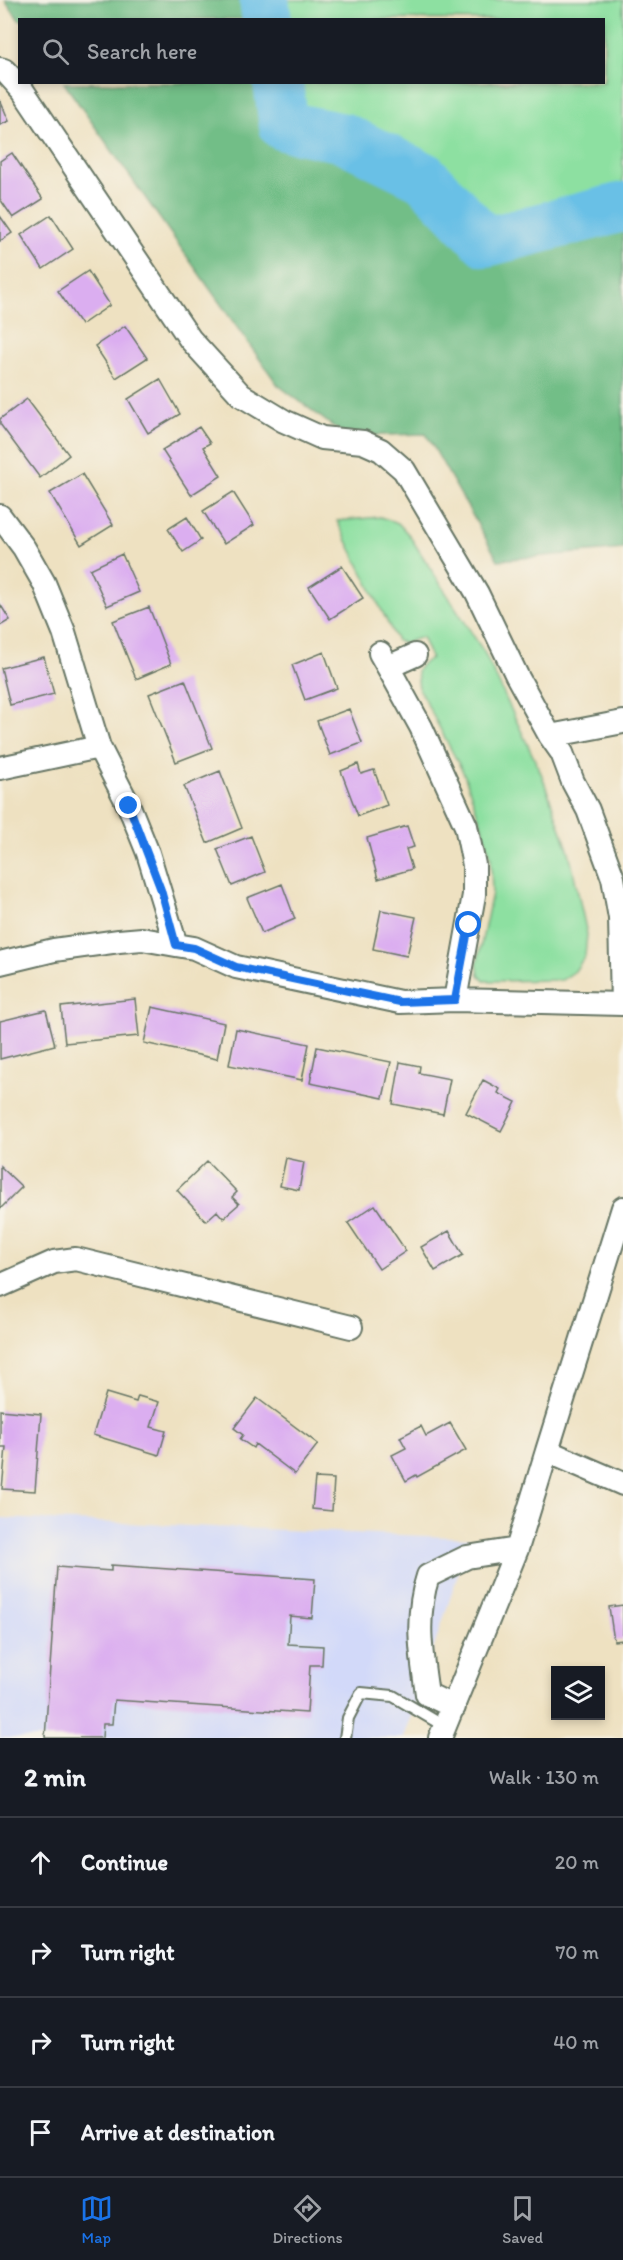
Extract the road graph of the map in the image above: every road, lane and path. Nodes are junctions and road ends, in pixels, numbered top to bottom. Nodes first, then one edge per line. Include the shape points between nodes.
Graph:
1 (0, 69) edge
2 (0, 516) edge
3 (415, 655) dead end
4 (623, 722) edge
5 (550, 736) junction
6 (99, 747) junction
7 (0, 768) edge
8 (176, 945) junction
9 (0, 963) edge
10 (455, 1000) junction
11 (622, 1009) edge
12 (623, 1208) edge
13 (0, 1286) edge
14 (351, 1327) dead end
15 (547, 1451) junction
16 (623, 1484) edge
17 (518, 1549) junction
18 (446, 1724) edge
19 (345, 1738) edge

1 - 5 street via 23,91 190,339 241,395 322,438 363,442 381,450 404,470 477,593
2 - 6 street via 44,583
3 - 10 street via 384,660 406,697 466,826 474,865 474,895
4 - 5 street
5 - 11 street via 588,810 613,879 620,918
6 - 7 street
6 - 8 street via 148,853
8 - 9 street via 142,939 54,950
8 - 10 street via 194,948 236,967 400,1002
10 - 11 street
12 - 15 street
13 - 14 street via 54,1262 75,1259
15 - 16 street
15 - 17 street
17 - 18 street
17 - 18 street via 467,1557 428,1576 421,1595 420,1653 428,1694
18 - 19 lane via 393,1696 361,1693 348,1718

